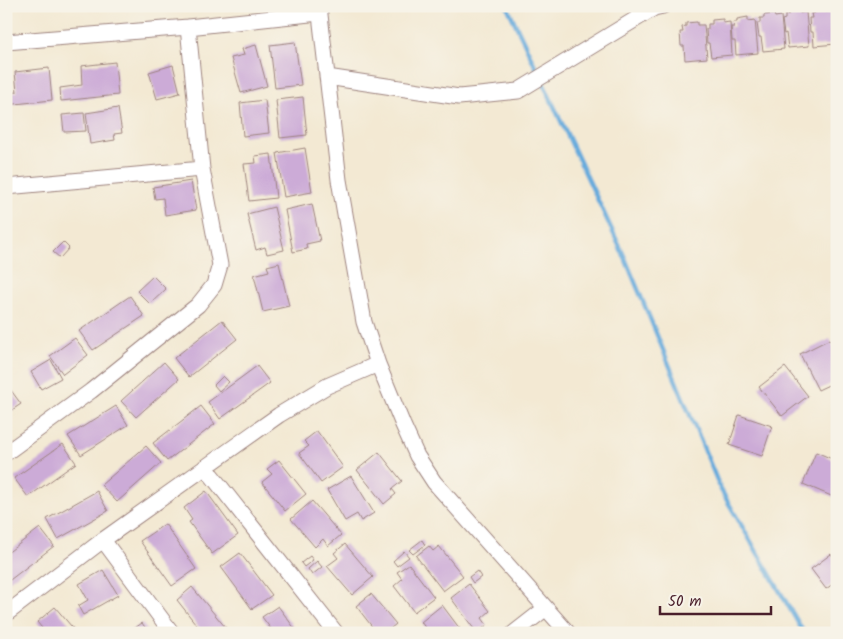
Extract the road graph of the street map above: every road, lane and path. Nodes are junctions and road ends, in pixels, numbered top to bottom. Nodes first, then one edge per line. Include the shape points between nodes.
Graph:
1 (663, 6) edge
2 (319, 10) edge
3 (188, 27) junction
4 (6, 42) edge
5 (327, 77) junction
6 (202, 169) junction
7 (6, 187) edge
8 (378, 364) junction
9 (6, 453) edge
10 (205, 467) junction
11 (103, 540) junction
12 (546, 608) junction
13 (6, 614) edge
14 (172, 633) edge
15 (336, 633) edge
16 (514, 633) edge
17 (568, 633) edge

1 - 5 street via 654,8 518,91 459,97
2 - 3 street
2 - 5 street
3 - 4 street
3 - 6 street
5 - 8 street via 339,180 364,322
6 - 7 street
6 - 9 street via 220,265 214,285 198,305 168,330 91,392
8 - 10 street via 327,386
8 - 12 street via 417,456 434,482
10 - 11 street
10 - 15 street
11 - 13 street
11 - 14 street
12 - 16 street
12 - 17 street

